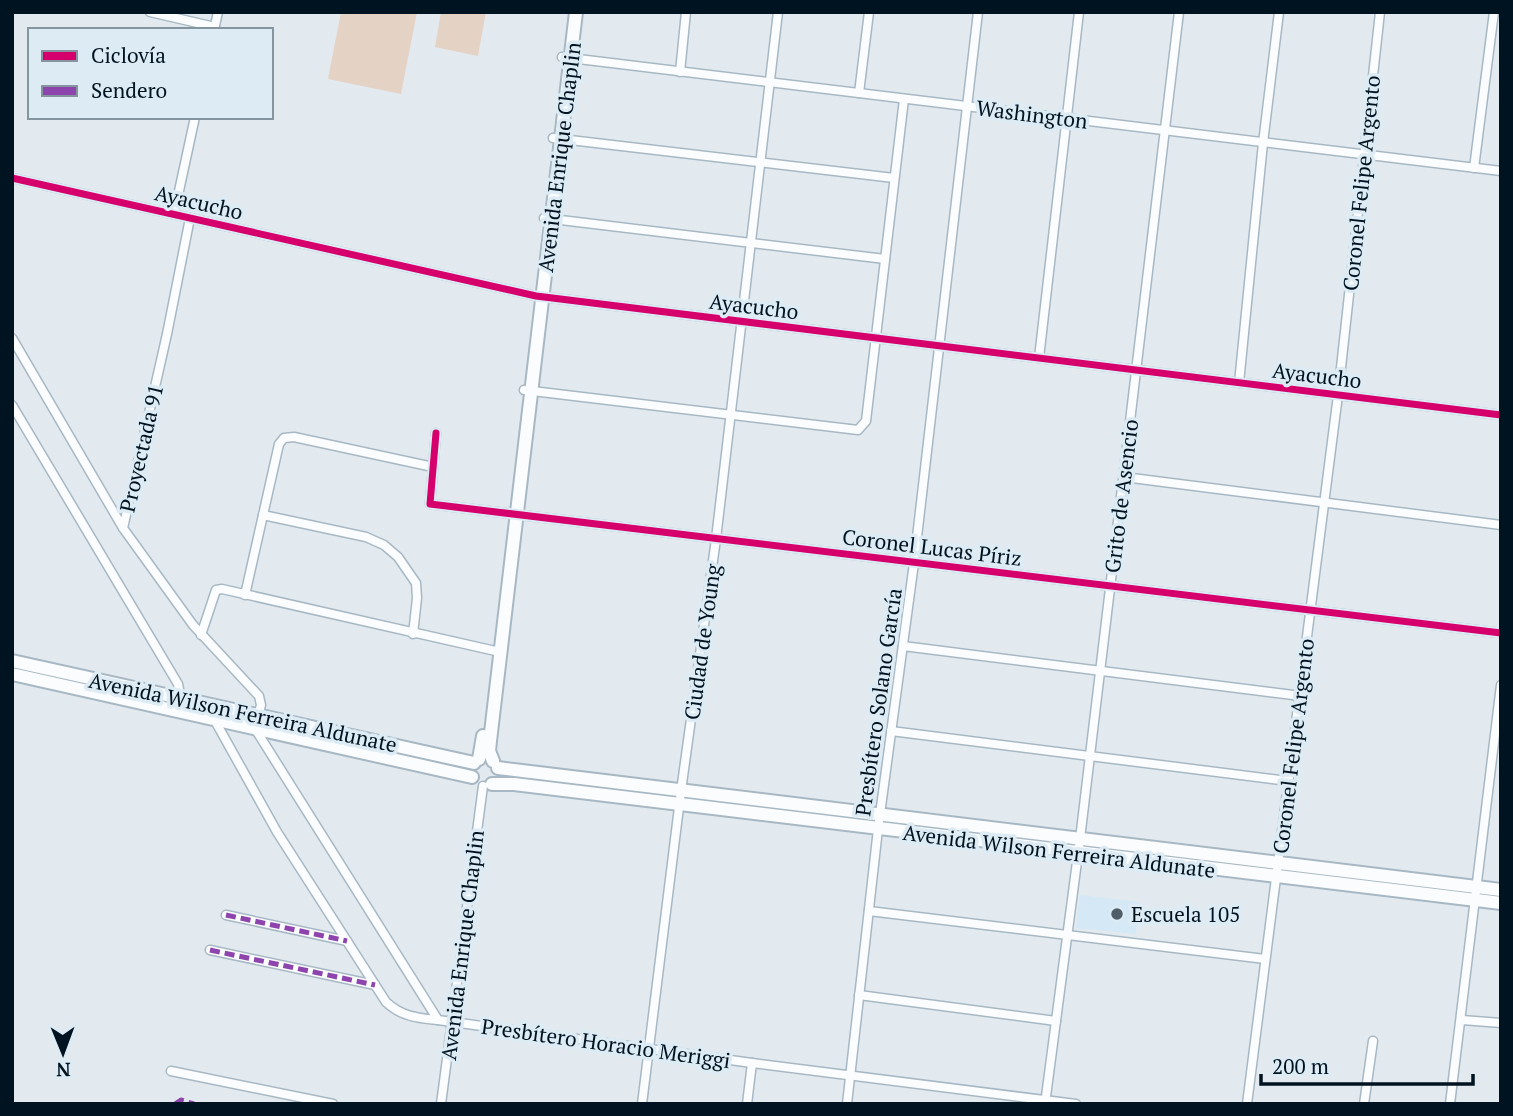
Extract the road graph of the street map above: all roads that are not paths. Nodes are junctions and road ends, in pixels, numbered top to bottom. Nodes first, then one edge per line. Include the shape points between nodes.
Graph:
1 (150, 12) edge
2 (218, 12) edge
3 (568, 12) edge
4 (576, 12) edge
5 (686, 12) edge
6 (778, 12) edge
7 (869, 12) edge
8 (978, 12) edge
9 (1079, 12) edge
10 (1179, 12) edge
11 (1279, 12) edge
12 (1380, 12) edge
13 (1494, 12) edge
14 (214, 28) edge
15 (566, 58) junction
16 (680, 72) junction
17 (770, 83) junction
18 (859, 93) junction
19 (904, 99) junction
20 (967, 106) junction
21 (1066, 118) junction
22 (195, 119) edge
23 (1166, 130) junction
24 (557, 138) junction
25 (1263, 143) junction
26 (1363, 155) junction
27 (759, 163) junction
28 (1475, 168) junction
29 (1501, 171) edge
30 (12, 178) edge
31 (894, 178) junction
32 (174, 214) junction
33 (190, 218) junction
34 (548, 219) junction
35 (749, 243) junction
36 (884, 259) junction
37 (539, 297) junction
38 (741, 322) junction
39 (12, 338) edge
40 (876, 338) junction
41 (939, 346) junction
42 (1039, 358) junction
43 (1137, 371) junction
44 (1239, 383) junction
45 (528, 391) junction
46 (1338, 395) junction
47 (12, 405) edge
48 (730, 414) junction
49 (1501, 415) edge
50 (436, 433) dead end
51 (433, 467) junction
52 (1124, 477) junction
53 (1324, 504) junction
54 (263, 515) junction
55 (513, 515) junction
56 (1501, 525) edge
57 (123, 528) junction
58 (716, 539) junction
59 (914, 562) junction
60 (1110, 585) junction
61 (245, 595) junction
62 (1311, 609) junction
63 (1501, 633) edge
64 (413, 634) junction
65 (201, 635) junction
66 (903, 646) junction
67 (496, 652) junction
68 (12, 661) edge
69 (1100, 671) junction
70 (12, 674) edge
71 (1501, 685) edge
72 (1301, 696) junction
73 (181, 699) junction
74 (214, 719) junction
75 (256, 721) junction
76 (891, 731) junction
77 (1497, 739) edge
78 (1090, 756) junction
79 (476, 761) junction
80 (495, 764) junction
81 (472, 777) junction
82 (1288, 781) junction
83 (488, 785) junction
84 (680, 798) junction
85 (879, 822) junction
86 (1079, 846) junction
87 (1277, 871) junction
88 (1476, 887) junction
89 (1501, 890) edge
90 (1475, 901) junction
91 (1501, 904) edge
92 (869, 911) junction
93 (226, 915) dead end
94 (1067, 935) junction
95 (347, 941) junction
96 (210, 950) dead end
97 (1265, 959) junction
98 (375, 985) junction
99 (859, 995) junction
100 (438, 1020) junction
101 (1462, 1020) junction
102 (1056, 1021) junction
103 (453, 1023) junction
104 (1501, 1023) edge
105 (1373, 1041) dead end
106 (649, 1049) junction
107 (752, 1063) junction
108 (171, 1071) dead end
109 (850, 1075) junction
110 (1046, 1102) edge
111 (333, 1104) edge
112 (441, 1104) edge
113 (642, 1104) edge
114 (747, 1104) edge
115 (847, 1104) edge
116 (1076, 1104) edge
117 (1247, 1104) edge
118 (1364, 1104) edge
119 (1450, 1104) edge

1 - 14 street
2 - 14 street
3 - 15 street, Avenida Enrique Chaplin
4 - 15 street, Avenida Enrique Chaplin
5 - 16 street
6 - 17 street, Ciudad de Young
7 - 18 street
8 - 20 street, Presbítero Solano García
9 - 21 street
10 - 23 street, Grito de Asencio
11 - 25 street
12 - 26 street, Coronel Felipe Argento
13 - 28 street
15 - 16 street, Washington
15 - 24 street, Avenida Enrique Chaplin
16 - 17 street, Washington
17 - 18 street, Washington
17 - 27 street, Ciudad de Young
18 - 19 street, Washington
19 - 20 street, Washington
19 - 31 street
20 - 21 street, Washington
20 - 41 street, Presbítero Solano García
21 - 23 street, Washington
21 - 42 street
22 - 32 street
23 - 25 street, Washington
23 - 43 street, Grito de Asencio
24 - 27 street
24 - 34 street, Avenida Enrique Chaplin
25 - 26 street, Washington
25 - 44 street
26 - 28 street, Washington
26 - 46 street, Coronel Felipe Argento
27 - 31 street
27 - 35 street, Ciudad de Young
28 - 29 street, Washington
30 - 32 street, Ayacucho
31 - 36 street
32 - 33 street, Ayacucho
33 - 37 street, Ayacucho
33 - 57 street, Proyectada 91
34 - 35 street
34 - 37 street, Avenida Enrique Chaplin
35 - 36 street
35 - 38 street, Ciudad de Young
36 - 40 street
37 - 38 street, Ayacucho
37 - 45 street, Avenida Enrique Chaplin
38 - 40 street, Ayacucho
38 - 48 street, Ciudad de Young
39 - 57 street
40 - 41 street, Ayacucho
40 - 48 street via 866,421 858,430
41 - 42 street, Ayacucho
41 - 59 street, Presbítero Solano García
42 - 43 street, Ayacucho
43 - 44 street, Ayacucho
43 - 52 street, Grito de Asencio
44 - 46 street, Ayacucho
45 - 48 street
45 - 55 street, Avenida Enrique Chaplin
46 - 49 street, Ayacucho
46 - 53 street, Coronel Felipe Argento
47 - 73 street via 178,684
48 - 58 street, Ciudad de Young
50 - 51 street, Coronel Lucas Píriz
51 - 54 street via 284,438
51 - 55 street, Coronel Lucas Píriz via 430,504
52 - 53 street
52 - 60 street, Grito de Asencio
53 - 56 street
53 - 62 street, Coronel Felipe Argento
54 - 61 street
54 - 64 street via 384,545 416,583
55 - 58 street, Coronel Lucas Píriz
55 - 67 street, Avenida Enrique Chaplin
57 - 65 street, Proyectada 91
58 - 59 street, Coronel Lucas Píriz
58 - 84 street, Ciudad de Young
59 - 60 street, Coronel Lucas Píriz
59 - 66 street, Presbítero Solano García
60 - 62 street, Coronel Lucas Píriz
60 - 69 street, Grito de Asencio
61 - 64 street
61 - 65 street via 216,590
62 - 63 street, Coronel Lucas Píriz
62 - 72 street, Coronel Felipe Argento
64 - 67 street
65 - 75 street, Proyectada 91 via 259,696
66 - 69 street
66 - 76 street, Presbítero Solano García
67 - 79 street, Avenida Enrique Chaplin via 482,749
67 - 80 street, Avenida Enrique Chaplin via 489,751
68 - 73 street, Avenida Wilson Ferreira Aldunate
69 - 72 street
69 - 78 street, Grito de Asencio
70 - 74 street, Avenida Wilson Ferreira Aldunate
71 - 77 street
72 - 82 street, Coronel Felipe Argento
73 - 75 street, Avenida Wilson Ferreira Aldunate
74 - 75 street, Avenida Wilson Ferreira Aldunate
74 - 95 street, Presbítero Horacio Meriggi via 277,832
75 - 79 street, Avenida Wilson Ferreira Aldunate
75 - 81 street, Avenida Wilson Ferreira Aldunate
75 - 100 street
76 - 78 street
76 - 85 street, Presbítero Solano García
77 - 88 street
78 - 82 street
78 - 86 street, Grito de Asencio
79 - 80 street via 486,758
79 - 81 street
80 - 83 street via 498,777
80 - 84 street, Avenida Wilson Ferreira Aldunate
81 - 83 street via 476,783
82 - 87 street, Coronel Felipe Argento
83 - 84 street, Avenida Wilson Ferreira Aldunate
83 - 103 street, Avenida Enrique Chaplin
84 - 85 street, Avenida Wilson Ferreira Aldunate
84 - 106 street, Ciudad de Young
85 - 86 street, Avenida Wilson Ferreira Aldunate
85 - 92 street, Presbítero Solano García
86 - 87 street, Avenida Wilson Ferreira Aldunate
86 - 94 street, Grito de Asencio
87 - 88 street, Avenida Wilson Ferreira Aldunate
87 - 90 street, Avenida Wilson Ferreira Aldunate
87 - 97 street, Coronel Felipe Argento
88 - 89 street, Avenida Wilson Ferreira Aldunate
88 - 90 street
90 - 91 street, Avenida Wilson Ferreira Aldunate
90 - 101 street
92 - 94 street
92 - 99 street, Presbítero Solano García
93 - 95 street
94 - 97 street
94 - 102 street, Grito de Asencio
95 - 98 street, Presbítero Horacio Meriggi
96 - 98 street
97 - 117 street, Coronel Felipe Argento
98 - 100 street, Presbítero Horacio Meriggi via 394,1010 409,1017
99 - 102 street
99 - 109 street, Presbítero Solano García
100 - 103 street, Presbítero Horacio Meriggi
101 - 104 street
101 - 119 street
102 - 110 street, Grito de Asencio
103 - 106 street, Presbítero Horacio Meriggi
103 - 112 street, Avenida Enrique Chaplin
105 - 118 street
106 - 107 street, Presbítero Horacio Meriggi
106 - 113 street, Ciudad de Young
107 - 109 street, Presbítero Horacio Meriggi
107 - 114 street
108 - 111 street
109 - 110 street, Presbítero Horacio Meriggi
109 - 115 street, Presbítero Solano García
110 - 116 street, Presbítero Horacio Meriggi

